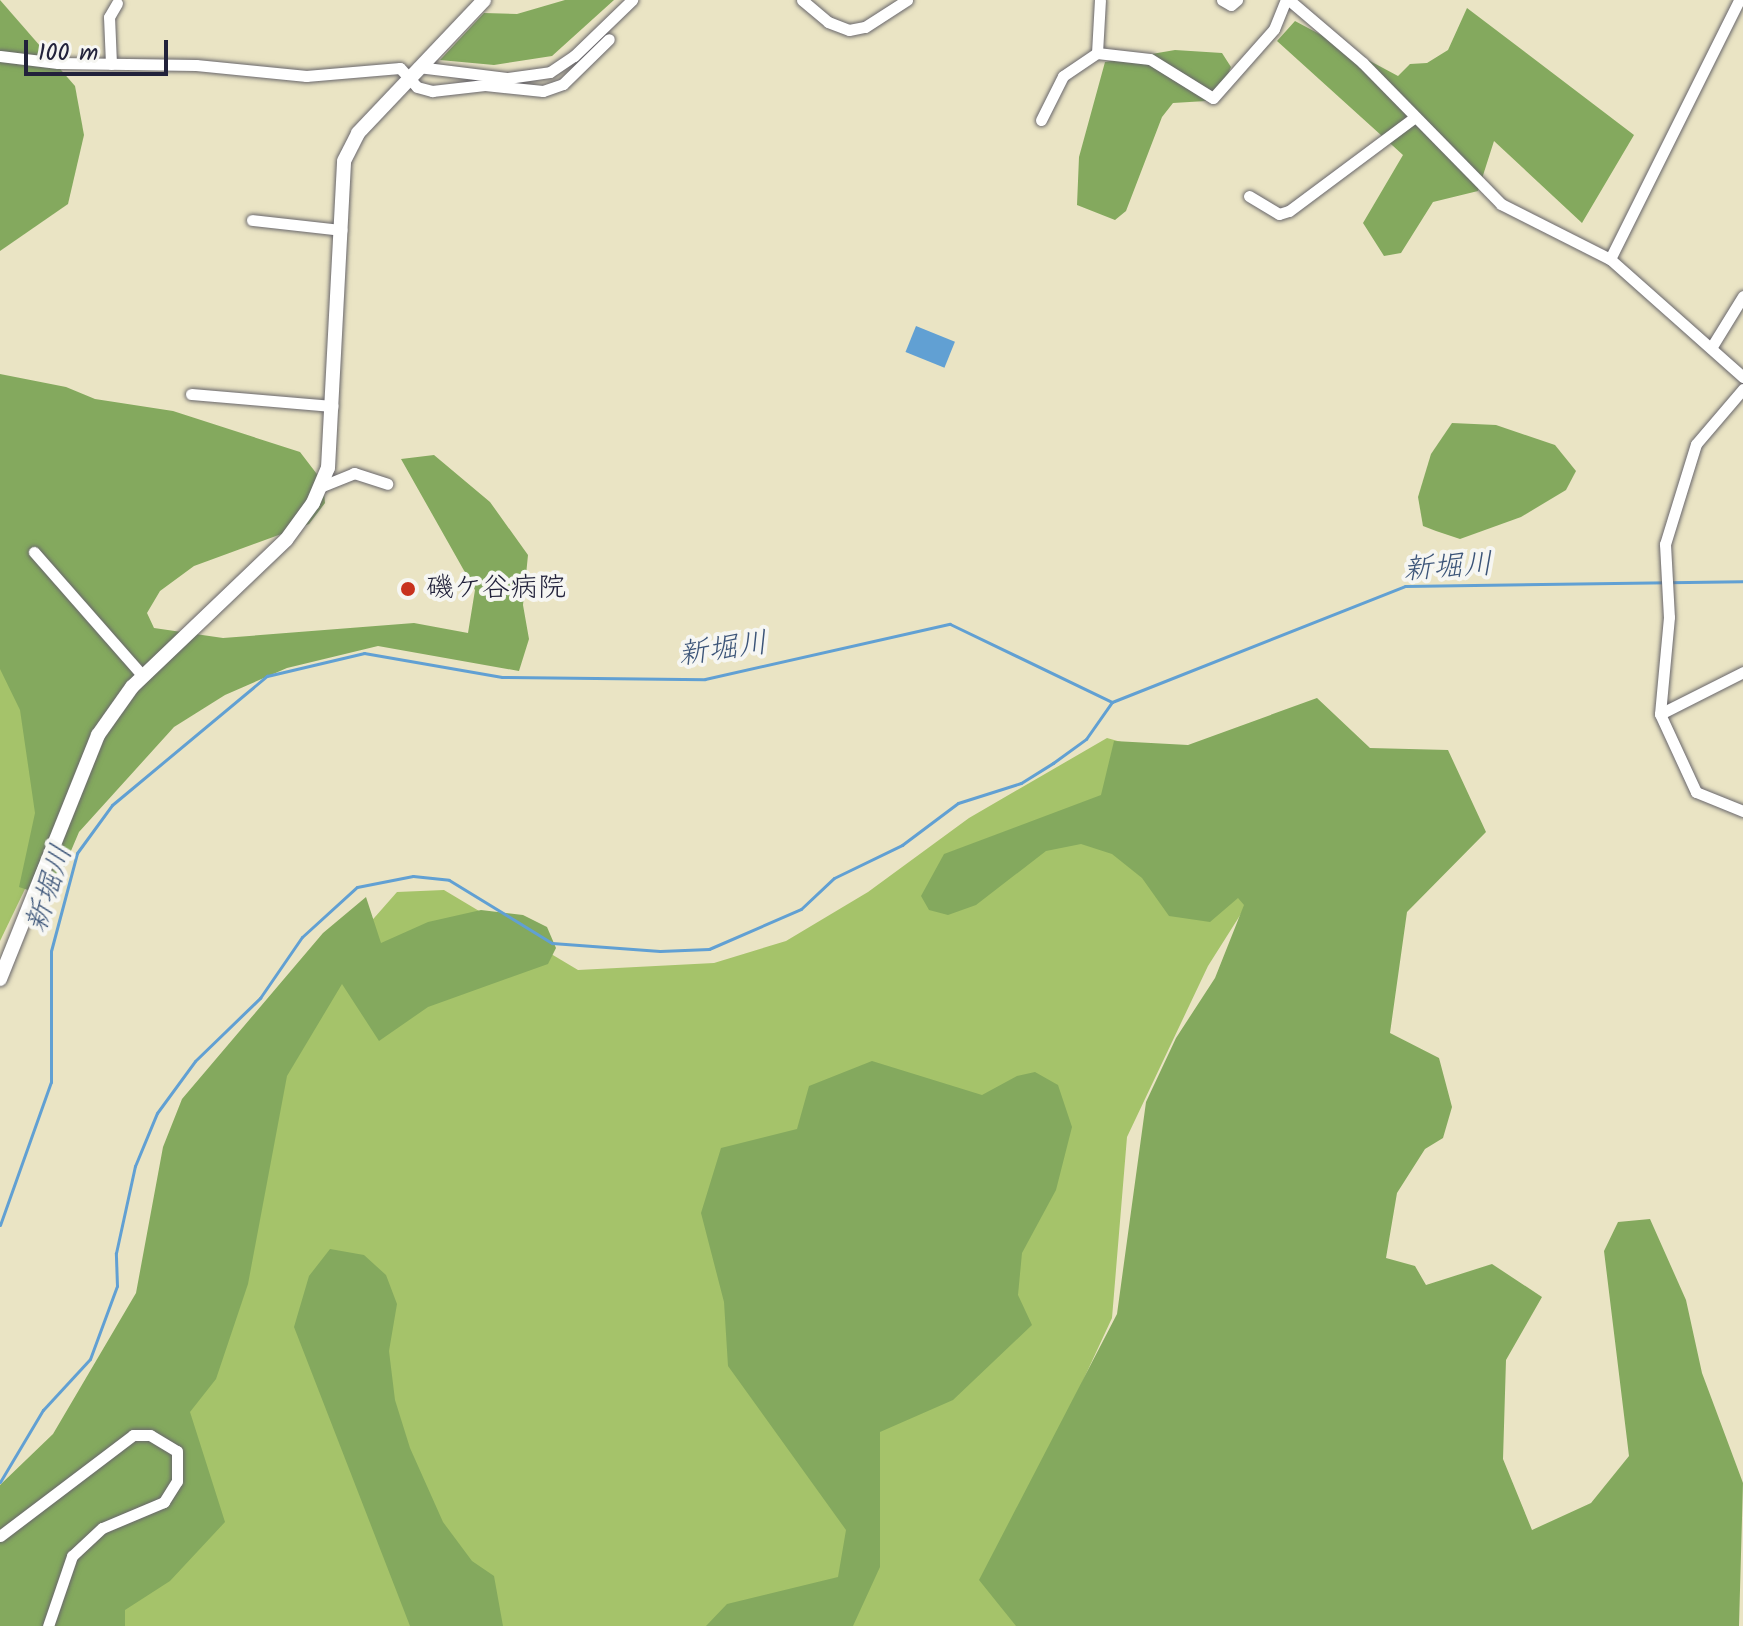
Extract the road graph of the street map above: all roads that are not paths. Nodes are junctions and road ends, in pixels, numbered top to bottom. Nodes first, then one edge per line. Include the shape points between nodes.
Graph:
1 (484, 0) edge
2 (632, 0) edge
3 (802, 0) edge
4 (907, 0) edge
5 (1100, 0) edge
6 (1222, 0) edge
7 (1237, 0) edge
8 (1287, 0) edge
9 (1739, 0) edge
10 (117, 3) dead end
11 (609, 39) dead end
12 (1097, 53) junction
13 (0, 56) edge
14 (111, 64) junction
15 (414, 71) junction
16 (1415, 117) junction
17 (1041, 120) dead end
18 (1249, 196) dead end
19 (252, 220) dead end
20 (341, 230) junction
21 (1610, 259) junction
22 (1743, 296) edge
23 (1711, 348) junction
24 (1743, 377) edge
25 (1743, 389) edge
26 (191, 394) dead end
27 (332, 406) junction
28 (387, 484) dead end
29 (320, 487) junction
30 (34, 552) dead end
31 (1743, 672) edge
32 (143, 676) junction
33 (1660, 714) junction
34 (1742, 806) edge
35 (0, 979) edge
36 (0, 1536) edge
37 (48, 1626) edge

1 - 15 street
2 - 15 street via 550,72 508,78
3 - 4 street via 828,22 849,30 865,27
5 - 12 street
6 - 7 street via 1231,5
8 - 12 street via 1274,29 1213,98 1150,59
8 - 16 street
9 - 21 street
10 - 14 street via 109,17
11 - 15 street via 563,84 543,91 485,85 432,91 417,87
12 - 17 street via 1063,76
13 - 14 street
14 - 15 street via 196,65 306,76
15 - 20 street via 358,133 344,161
16 - 18 street via 1289,211 1279,214
16 - 21 street via 1501,204
19 - 20 street
20 - 27 street
21 - 23 street
22 - 23 street
23 - 24 street
25 - 33 street via 1696,444 1665,544 1669,617
26 - 27 street
27 - 29 street via 328,468
28 - 29 street via 354,473
29 - 32 street via 304,520
30 - 32 street
31 - 33 street
32 - 35 street via 98,735
33 - 34 street via 1696,792
36 - 37 street via 133,1435 150,1435 177,1451 177,1481 164,1502 102,1528 72,1556

